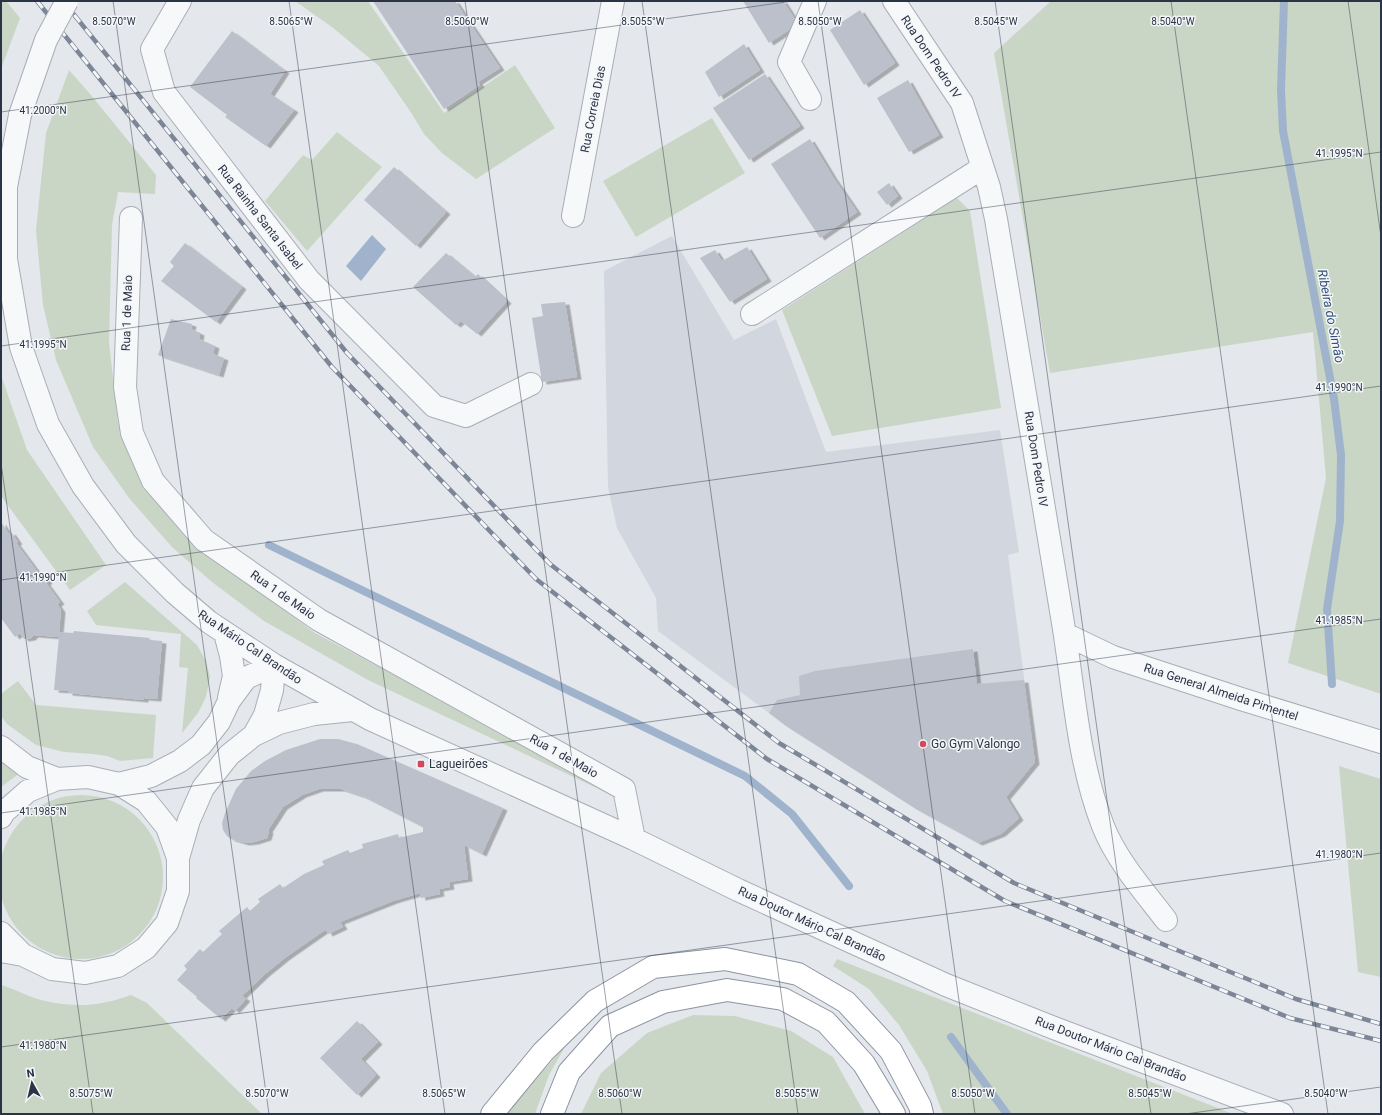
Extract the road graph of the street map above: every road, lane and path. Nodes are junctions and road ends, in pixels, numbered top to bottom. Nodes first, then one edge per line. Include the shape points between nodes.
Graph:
1 (67, 1) edge
2 (180, 1) edge
3 (613, 1) edge
4 (815, 1) edge
5 (894, 1) edge
6 (810, 99) dead end
7 (982, 168) junction
8 (573, 216) dead end
9 (131, 218) dead end
10 (752, 314) dead end
11 (531, 384) dead end
12 (225, 633) junction
13 (1065, 634) junction
14 (274, 665) junction
15 (229, 701) junction
16 (353, 710) junction
17 (254, 735) junction
18 (1381, 742) edge
19 (1, 747) edge
20 (57, 779) junction
21 (119, 784) junction
22 (1, 817) edge
23 (634, 839) junction
24 (178, 858) junction
25 (1166, 920) dead end
26 (1, 933) edge
27 (1, 951) edge
28 (22, 955) junction
29 (492, 1114) edge
30 (552, 1114) edge
31 (894, 1114) edge
32 (922, 1114) edge
33 (1282, 1114) edge

1 - 12 street, Rua Mário Cal Brandão, bridge via 46,40 20,115 6,187 6,259 21,347 48,424 83,486 126,544 175,593
2 - 11 street, Rua Rainha Santa Isabel via 152,49 164,92 309,280 434,406 466,416
3 - 8 street, Rua Correia Dias
4 - 6 street via 789,62
5 - 7 street, Rua Dom Pedro IV via 962,103
7 - 10 street
7 - 13 street, Rua Dom Pedro IV via 996,219
9 - 23 street, Rua 1 de Maio via 124,387 132,433 153,482 204,540 319,620 624,789
12 - 14 street, Rua Mário Cal Brandão
12 - 15 street via 232,656 234,676
13 - 18 street, Rua General Almeida Pimentel via 1113,657
13 - 25 street, Rua Dom Pedro IV via 1083,759 1092,795 1120,860
14 - 15 street via 246,678
14 - 16 street, Rua Mário Cal Brandão
14 - 17 street via 272,690 265,715
15 - 21 street via 219,722 201,745 180,761 150,776
16 - 17 street via 314,714 279,723
16 - 23 street, Rua Doutor Mário Cal Brandão
17 - 24 street via 229,756 203,788 189,820
19 - 20 street via 27,767
20 - 21 street via 88,777
20 - 22 street via 28,791
21 - 24 street via 146,801 167,827
23 - 33 street, Rua Doutor Mário Cal Brandão via 738,890 946,985
24 - 28 street via 178,891 166,923 146,948 118,966 85,973 52,969
26 - 28 street
27 - 28 street
29 - 32 highway via 543,1052 596,1001 653,967 725,959 798,974 846,1002 891,1051
30 - 31 highway via 569,1072 610,1026 663,1002 727,990 783,999 826,1022 864,1064

